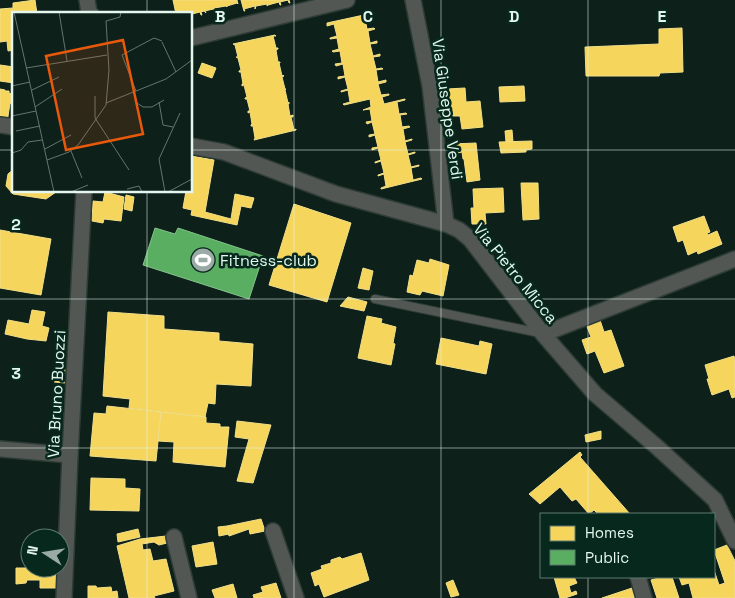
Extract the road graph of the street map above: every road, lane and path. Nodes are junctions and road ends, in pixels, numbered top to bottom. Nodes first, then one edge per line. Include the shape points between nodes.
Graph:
1 (347, 0) edge
2 (413, 0) edge
3 (192, 38) edge
4 (192, 146) edge
5 (84, 192) edge
6 (446, 224) junction
7 (735, 259) edge
8 (375, 299) dead end
9 (543, 334) junction
10 (0, 449) edge
11 (70, 455) junction
12 (273, 531) dead end
13 (174, 537) dead end
14 (735, 541) edge
15 (638, 578) edge
16 (64, 598) edge
17 (189, 598) edge
18 (296, 598) edge
19 (644, 598) edge

1 - 3 street
2 - 6 street, Via Giuseppe Verdi via 430,86
4 - 6 street, Via Pietro Micca via 224,152 329,192
5 - 11 street, Via Bruno Buozzi
6 - 9 street, Via Pietro Micca via 470,239
7 - 9 street
8 - 9 lane
9 - 14 street, Via Pietro Micca via 595,394 715,500
10 - 11 street
11 - 16 street, Via Bruno Buozzi
12 - 18 street
13 - 17 street
15 - 19 street

